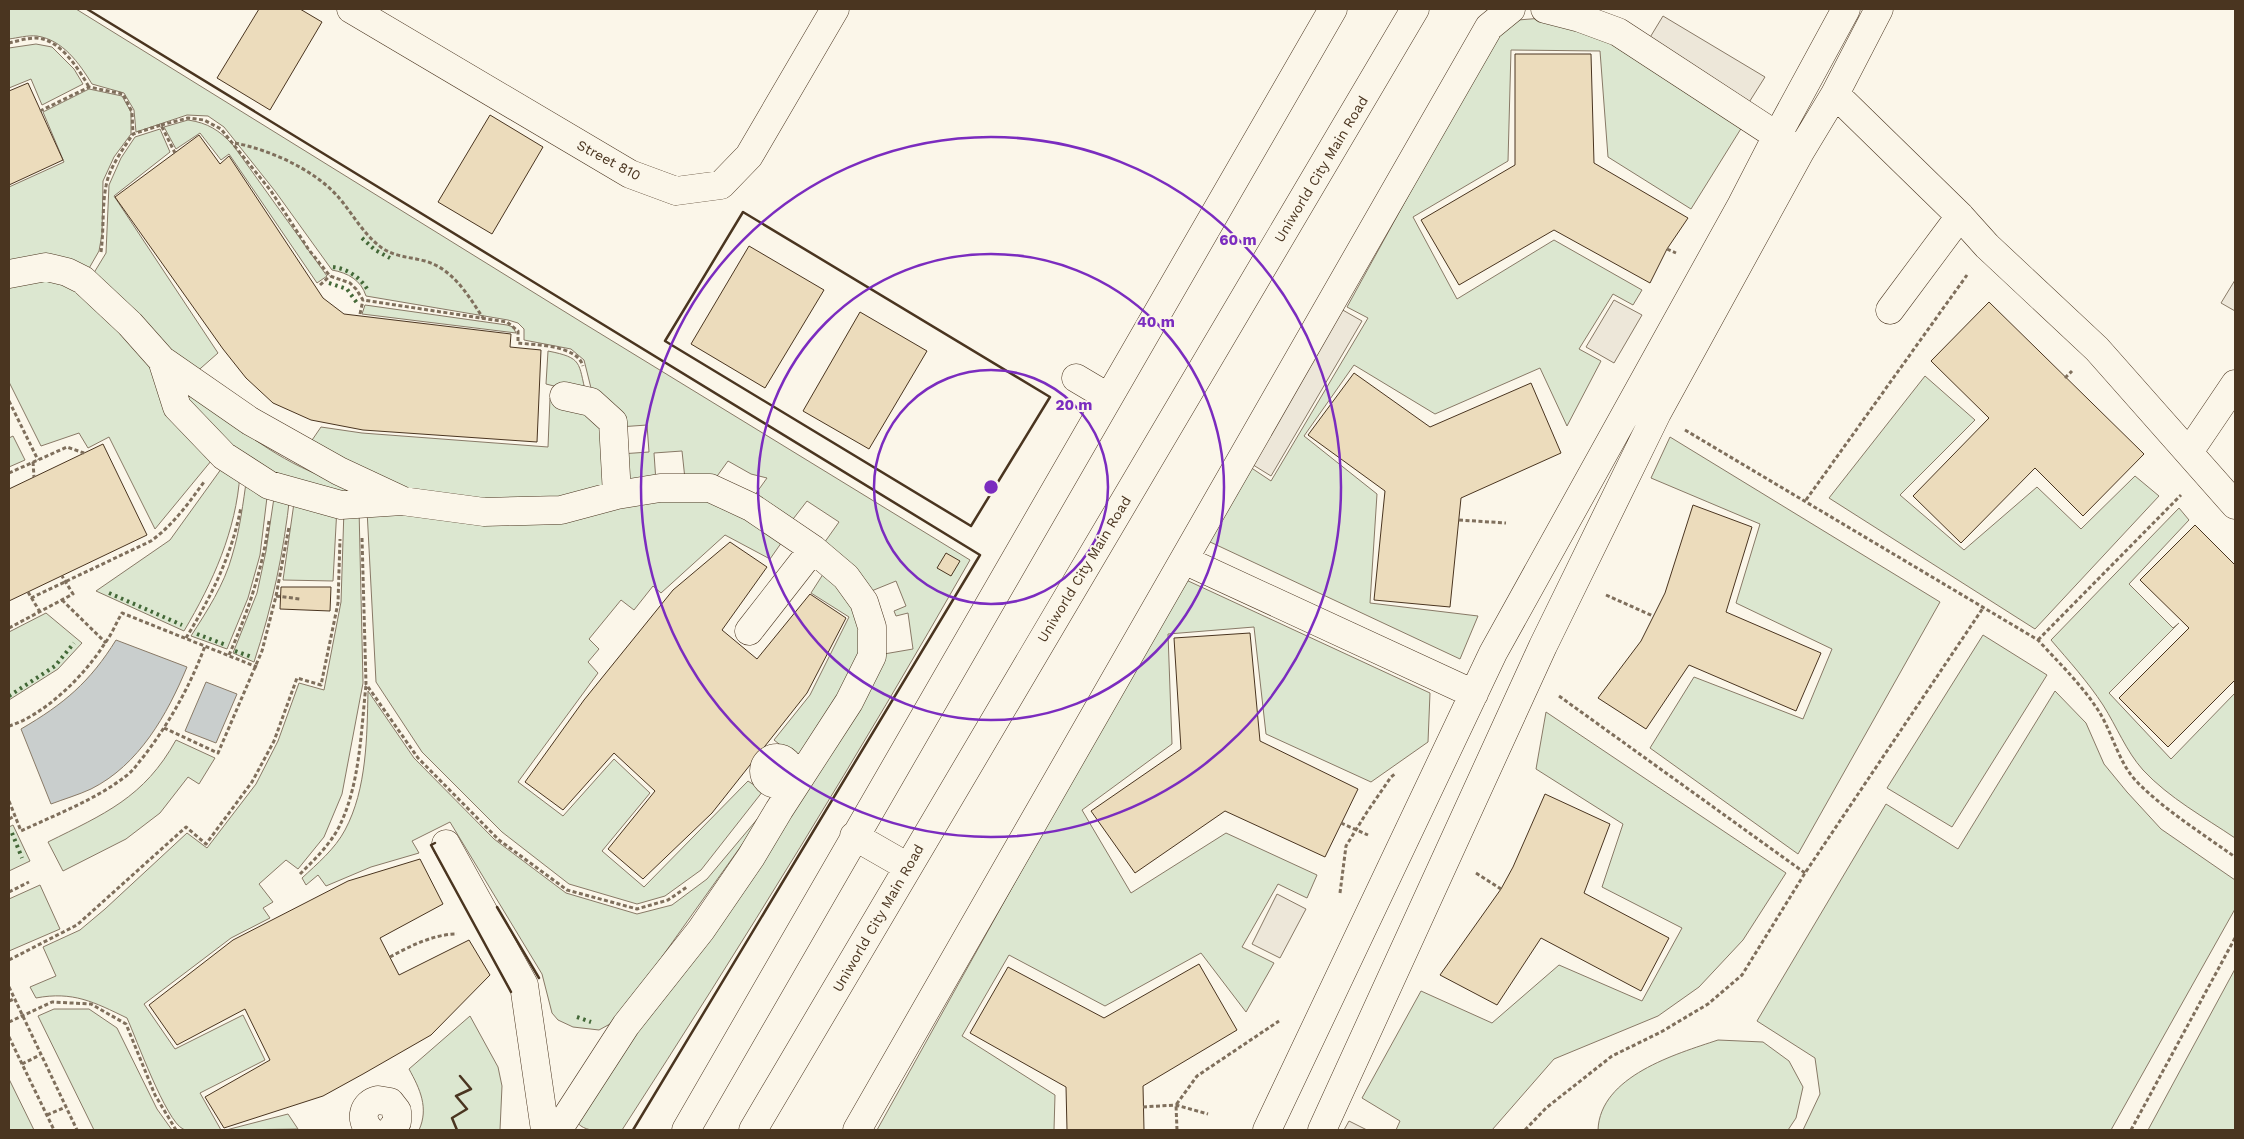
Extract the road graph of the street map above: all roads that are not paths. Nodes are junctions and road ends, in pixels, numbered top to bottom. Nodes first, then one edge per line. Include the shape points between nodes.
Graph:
1 (351, 9) edge
2 (835, 9) edge
3 (1333, 9) edge
4 (1415, 9) edge
5 (1512, 9) edge
6 (1545, 9) edge
7 (1846, 9) edge
8 (1879, 9) edge
9 (1835, 94) junction
10 (1776, 136) junction
11 (1800, 152) junction
12 (1960, 216) junction
13 (9, 274) edge
14 (1890, 310) dead end
15 (162, 360) junction
16 (1076, 378) dead end
17 (2235, 384) edge
18 (564, 396) dead end
19 (1108, 397) junction
20 (2196, 462) junction
21 (617, 495) junction
22 (402, 501) junction
23 (2235, 505) edge
24 (813, 549) junction
25 (1184, 560) junction
26 (749, 631) dead end
27 (1474, 694) junction
28 (854, 836) junction
29 (446, 844) dead end
30 (908, 867) junction
31 (545, 1130) edge
32 (558, 1130) edge
33 (686, 1130) edge
34 (753, 1130) edge
35 (857, 1130) edge
36 (1267, 1130) edge
37 (1322, 1130) edge

1 - 2 street, Street 810 via 630,174 676,190 721,185 749,156
3 - 19 street
4 - 30 street, Uniworld City Main Road
5 - 25 street via 1490,27
6 - 10 street via 1618,32
7 - 10 street
8 - 9 street
9 - 11 street
9 - 12 street
10 - 11 street
10 - 27 street via 1742,204 1493,652
11 - 37 street via 1657,413 1530,676
12 - 14 street
12 - 20 street via 2096,349
13 - 15 street via 46,267 84,280
15 - 22 street via 250,421
15 - 22 street via 177,407 235,462 283,489 351,504
16 - 19 street
17 - 20 street
18 - 21 street via 591,402 613,422
19 - 28 street
20 - 23 street
21 - 22 street via 561,510 484,512
21 - 24 street via 660,488 710,488 751,507
24 - 26 street
24 - 32 street via 846,577 864,602 872,627 872,656 849,702 777,770 751,857 701,930 626,1025
25 - 27 street
25 - 35 street
27 - 36 street
28 - 30 street
28 - 33 street
29 - 31 street via 524,985
30 - 34 street, Uniworld City Main Road

